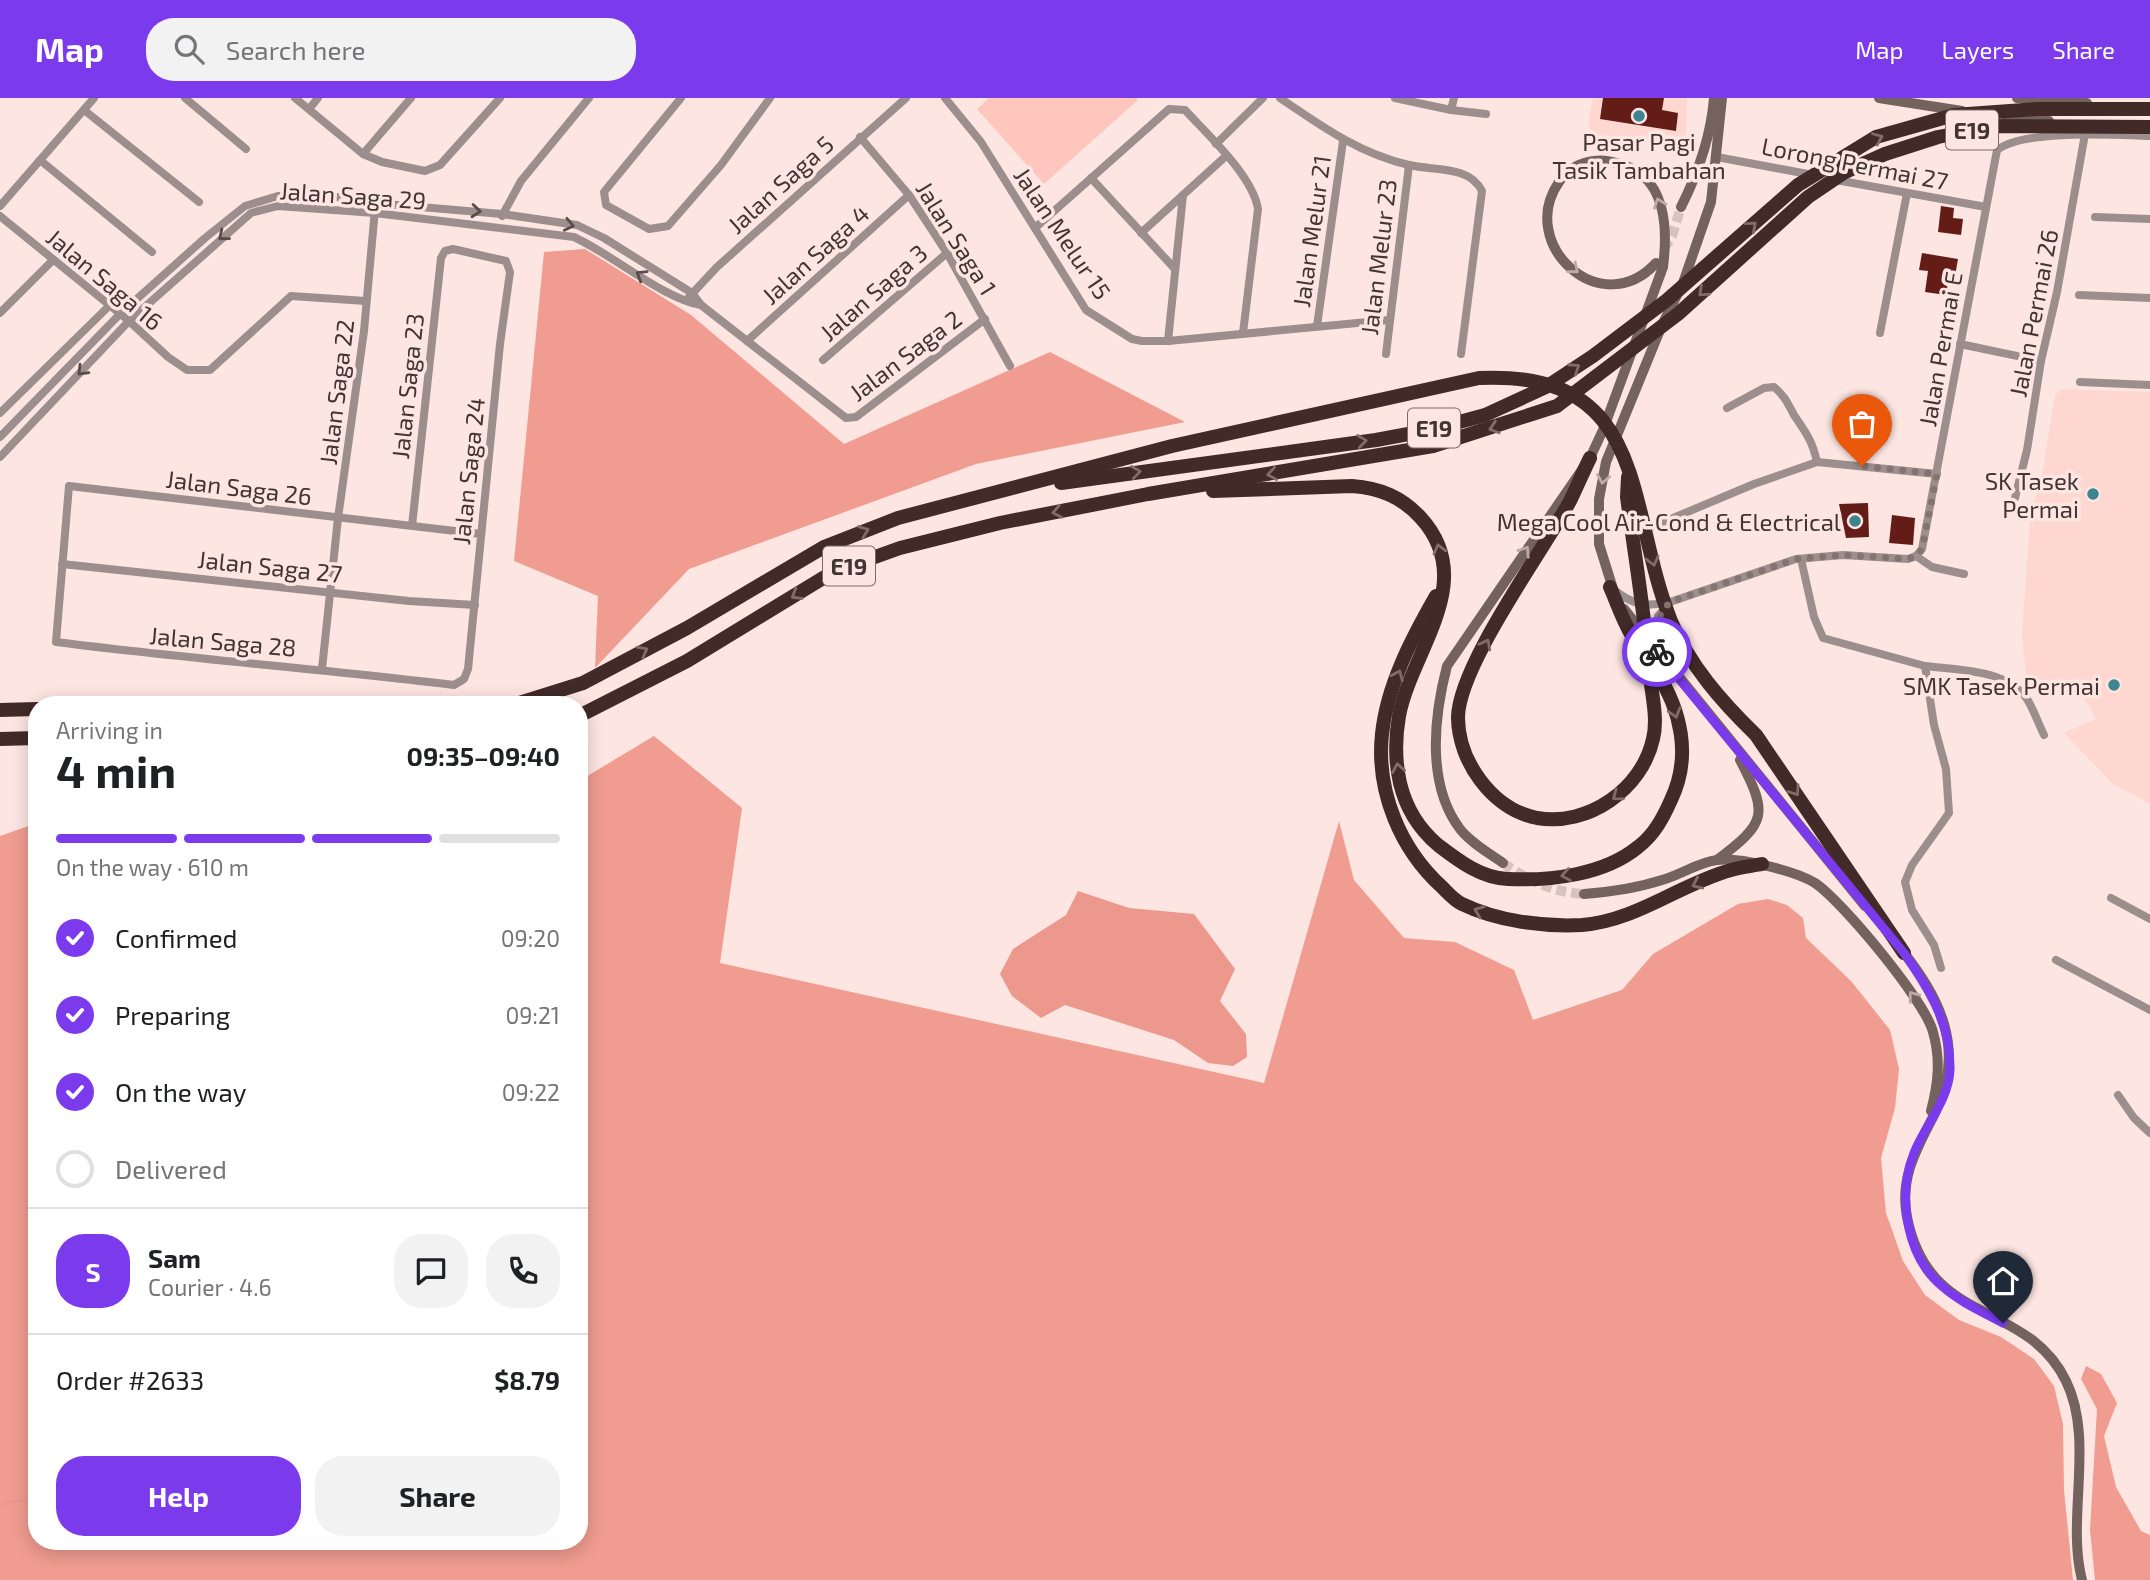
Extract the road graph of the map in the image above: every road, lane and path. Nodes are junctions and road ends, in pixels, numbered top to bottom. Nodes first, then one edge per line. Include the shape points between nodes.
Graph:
1 (94, 98) edge
2 (186, 98) edge
3 (295, 98) edge
4 (318, 98) edge
5 (411, 98) edge
6 (500, 98) edge
7 (589, 98) edge
8 (681, 98) edge
9 (770, 98) edge
10 (906, 98) edge
11 (945, 98) edge
12 (1263, 98) edge
13 (1280, 98) edge
14 (1395, 98) edge
15 (1454, 98) edge
16 (1732, 98) edge
17 (1879, 98) edge
18 (2017, 98) edge
19 (1716, 102) edge
20 (1955, 104) edge
21 (2150, 109) edge
22 (84, 110) junction
23 (309, 110) junction
24 (1451, 110) junction
25 (1486, 114) dead end
26 (2150, 121) edge
27 (2150, 127) edge
28 (2085, 134) junction
29 (2150, 136) edge
30 (860, 138) junction
31 (1343, 141) junction
32 (1216, 144) junction
33 (246, 149) dead end
34 (363, 154) junction
35 (1226, 156) junction
36 (1717, 157) junction
37 (40, 160) junction
38 (1409, 165) junction
39 (1091, 178) junction
40 (1907, 193) junction
41 (909, 195) junction
42 (1183, 195) junction
43 (199, 202) dead end
44 (374, 203) junction
45 (0, 206) edge
46 (1681, 207) tunnel mouth
47 (1986, 207) junction
48 (375, 213) junction
49 (502, 214) junction
50 (0, 216) edge
51 (2095, 217) dead end
52 (2150, 219) edge
53 (501, 227) junction
54 (1035, 228) junction
55 (1141, 233) junction
56 (152, 252) dead end
57 (947, 253) junction
58 (52, 261) junction
59 (1656, 263) dead end
60 (509, 266) joint
61 (1175, 269) junction
62 (692, 293) junction
63 (2079, 295) dead end
64 (2150, 299) edge
65 (366, 301) junction
66 (684, 302) junction
67 (701, 305) junction
68 (108, 307) junction
69 (0, 313) edge
70 (120, 314) junction
71 (985, 319) junction
72 (1389, 320) junction
73 (129, 321) junction
74 (1317, 326) junction
75 (1243, 333) junction
76 (1880, 333) dead end
77 (747, 341) junction
78 (1168, 341) junction
79 (1960, 344) junction
80 (1386, 354) dead end
81 (1461, 354) dead end
82 (823, 360) dead end
83 (2041, 360) junction
84 (1010, 366) dead end
85 (2080, 382) dead end
86 (2150, 385) edge
87 (1727, 408) dead end
88 (0, 413) edge
89 (846, 418) joint
90 (0, 437) edge
91 (0, 457) edge
92 (1590, 458) junction
93 (1817, 462) junction
94 (1628, 472) junction
95 (1937, 474) junction
96 (996, 492) junction
97 (1148, 494) junction
98 (2015, 498) dead end
99 (338, 518) junction
100 (412, 526) junction
101 (1654, 526) dead end
102 (481, 534) junction
103 (1916, 556) junction
104 (1801, 559) junction
105 (62, 564) junction
106 (1964, 574) dead end
107 (1444, 583) junction
108 (1611, 587) junction
109 (330, 592) junction
110 (1670, 602) junction
111 (475, 605) junction
112 (1656, 652) junction
113 (1925, 666) junction
114 (322, 669) junction
115 (464, 679) joint
116 (542, 696) edge
117 (28, 709) edge
118 (0, 710) edge
119 (588, 711) edge
120 (2043, 734) dead end
121 (0, 738) edge
122 (28, 738) edge
123 (1733, 745) junction
124 (1717, 860) junction
125 (1503, 863) tunnel mouth
126 (1762, 864) junction
127 (1584, 894) tunnel mouth
128 (2110, 898) dead end
129 (2150, 919) edge
130 (1904, 953) junction
131 (2056, 960) dead end
132 (1941, 968) dead end
133 (2150, 1010) edge
134 (2118, 1095) dead end
135 (1926, 1130) junction
136 (2150, 1133) edge
137 (2081, 1580) edge

1 - 22 street
2 - 33 street
3 - 23 street
4 - 23 street
5 - 34 street
6 - 34 street via 440,165 425,171
7 - 49 street via 521,181
8 - 9 street via 604,192 606,205 649,229 668,226 722,165
10 - 30 street, Jalan Saga 5
11 - 54 street, Jalan Melur 15 via 981,142
12 - 32 street
13 - 31 street
14 - 24 street
15 - 24 street
16 - 19 street
17 - 20 street
18 - 21 street
19 - 36 street
19 - 46 street via 1701,159
20 - 26 street via 2057,122
96 -> 21 highway, E19 via 1376,440 1485,415 1546,387 1593,356 1667,300 1798,185 1876,137 1954,115
22 - 37 street
22 - 43 street
23 - 34 street
24 - 25 street
27 -> 97 highway, E19 via 1994,126 1938,136 1885,154 1845,172 1808,197 1678,314 1557,406 1433,446
28 - 29 street
28 - 47 street, Jalan Permai E via 2031,138 2000,148
28 - 83 street, Jalan Permai 26
30 - 41 street, Jalan Saga 1
30 - 62 street, Jalan Saga 5
31 - 38 street
31 - 74 street, Jalan Melur 21
32 - 35 street
32 - 39 street via 1185,110 1169,109
35 - 42 street
35 - 75 street via 1256,196 1258,209
36 - 40 street, Lorong Permai 27
36 -> 108 street via 1711,202 1683,284 1606,462 1599,499 1599,544
37 - 45 street
37 - 56 street
38 - 72 street, Jalan Melur 23
38 - 81 street via 1468,174 1482,191
39 - 54 street
39 - 55 street
40 - 47 street, Lorong Permai 27
40 - 76 street
41 - 57 street, Jalan Saga 1
41 - 77 street, Jalan Saga 4
42 - 55 street
42 - 61 street
44 - 48 street, Jalan Saga 22
44 -> 49 street, Jalan Saga 29
44 - 70 street, Jalan Saga 29 via 325,195 278,196 245,206
47 - 79 street, Jalan Permai E
48 - 53 street, Jalan Saga 29
48 - 65 street, Jalan Saga 22
48 -> 73 street, Jalan Saga 29 via 278,206 251,214
49 - 53 street
49 -> 62 street, Jalan Saga 29 via 577,225
50 - 58 street, Jalan Saga 16
51 - 52 street
66 -> 53 street, Jalan Saga 29 via 575,237
54 - 78 street, Jalan Melur 15 via 1086,310 1132,339
55 - 61 street
57 - 71 street, Jalan Saga 1
57 - 82 street, Jalan Saga 3
58 - 68 street, Jalan Saga 16
58 - 69 street
92 -> 59 street via 1663,267 1666,242 1662,206 1651,183 1629,166 1592,160 1563,176 1546,209 1549,233 1572,270 1589,281 1610,286 1634,281
60 - 100 street, Jalan Saga 23 via 506,261 453,248 441,258
60 - 102 street, Jalan Saga 24
61 - 78 street
62 - 66 street, Jalan Saga 5
62 - 67 street, Jalan Saga 29
63 - 64 street
65 - 73 street, Jalan Saga 16 via 291,296 210,370 187,370
65 - 99 street, Jalan Saga 22
66 - 67 street, Jalan Saga 29
67 - 77 street, Jalan Saga 29
68 - 70 street, Jalan Saga 16
68 - 88 street
70 - 73 street, Jalan Saga 16
70 - 90 street, Jalan Saga 29
71 - 84 street, Jalan Saga 1
71 - 89 street, Jalan Saga 2 via 856,417
72 - 74 street, Jalan Melur 15
72 - 80 street, Jalan Melur 23
73 -> 91 street, Jalan Saga 29
74 - 75 street, Jalan Melur 15
75 - 78 street, Jalan Melur 15
77 - 89 street, Jalan Saga 29
79 - 83 street
79 - 95 street, Jalan Permai E
83 - 98 street, Jalan Permai 26
85 - 86 street
87 - 93 street via 1774,387 1807,431
94 -> 92 highway via 1653,739 1630,785 1596,809 1556,819 1536,818 1510,806 1483,784 1461,742 1458,715 1475,665
125 -> 92 street via 1462,832 1446,800 1435,740 1438,703 1447,666
93 - 95 street
93 - 101 street
94 - 96 highway via 1611,432 1581,400 1558,386 1508,377 1479,378 1172,446
94 -> 130 highway via 1659,585 1683,648 1727,706 1756,735
95 - 103 street, Jalan Permai E via 1922,549
116 -> 96 highway, E19 via 583,683 824,547 898,518
107 -> 97 highway via 1438,540 1423,520 1395,497 1374,488
97 -> 119 highway, E19 via 1000,523 901,548 833,572 687,661
99 - 100 street, Jalan Saga 26
99 - 105 street, Jalan Saga 26 via 69,486
99 - 109 street, Jalan Saga 22
100 - 102 street, Jalan Saga 26
102 - 111 street, Jalan Saga 24
103 - 104 street
103 - 106 street via 1942,570
104 - 110 street
104 - 113 street via 1823,638
105 - 109 street, Jalan Saga 27
105 - 114 street, Jalan Saga 28 via 56,642
108 -> 107 highway via 1632,636 1674,704 1684,742 1679,783 1660,825 1638,847 1604,867 1528,880 1494,879 1460,862 1425,834 1404,799 1395,760 1399,714 1433,632
126 -> 107 highway via 1730,870 1611,920 1580,925 1497,917 1460,903 1415,858 1397,828 1382,779 1382,734 1394,685
108 - 110 street via 1630,603
108 - 112 street
109 - 111 street, Jalan Saga 27
109 - 114 street, Jalan Saga 22
110 - 112 street via 1658,616
111 - 115 street, Jalan Saga 24
112 - 123 street
113 - 120 street via 1990,675 2013,684 2027,699
113 - 132 street via 1946,769 1949,813 1905,881 1912,910 1934,945
114 - 115 street, Jalan Saga 28 via 454,685
117 - 118 highway
121 - 122 highway
123 - 124 street via 1756,791 1758,816 1750,835
123 - 130 street
124 - 126 street
124 - 127 street via 1662,880
135 -> 126 street via 1938,1083 1938,1054 1918,1002 1846,911 1814,883
128 - 129 street
130 - 135 street via 1936,1004 1949,1050 1950,1073 1944,1094
131 - 133 street
134 - 136 street
135 - 137 street via 1914,1152 1905,1192 1909,1227 1921,1259 1942,1286 2044,1349 2067,1382 2075,1404

